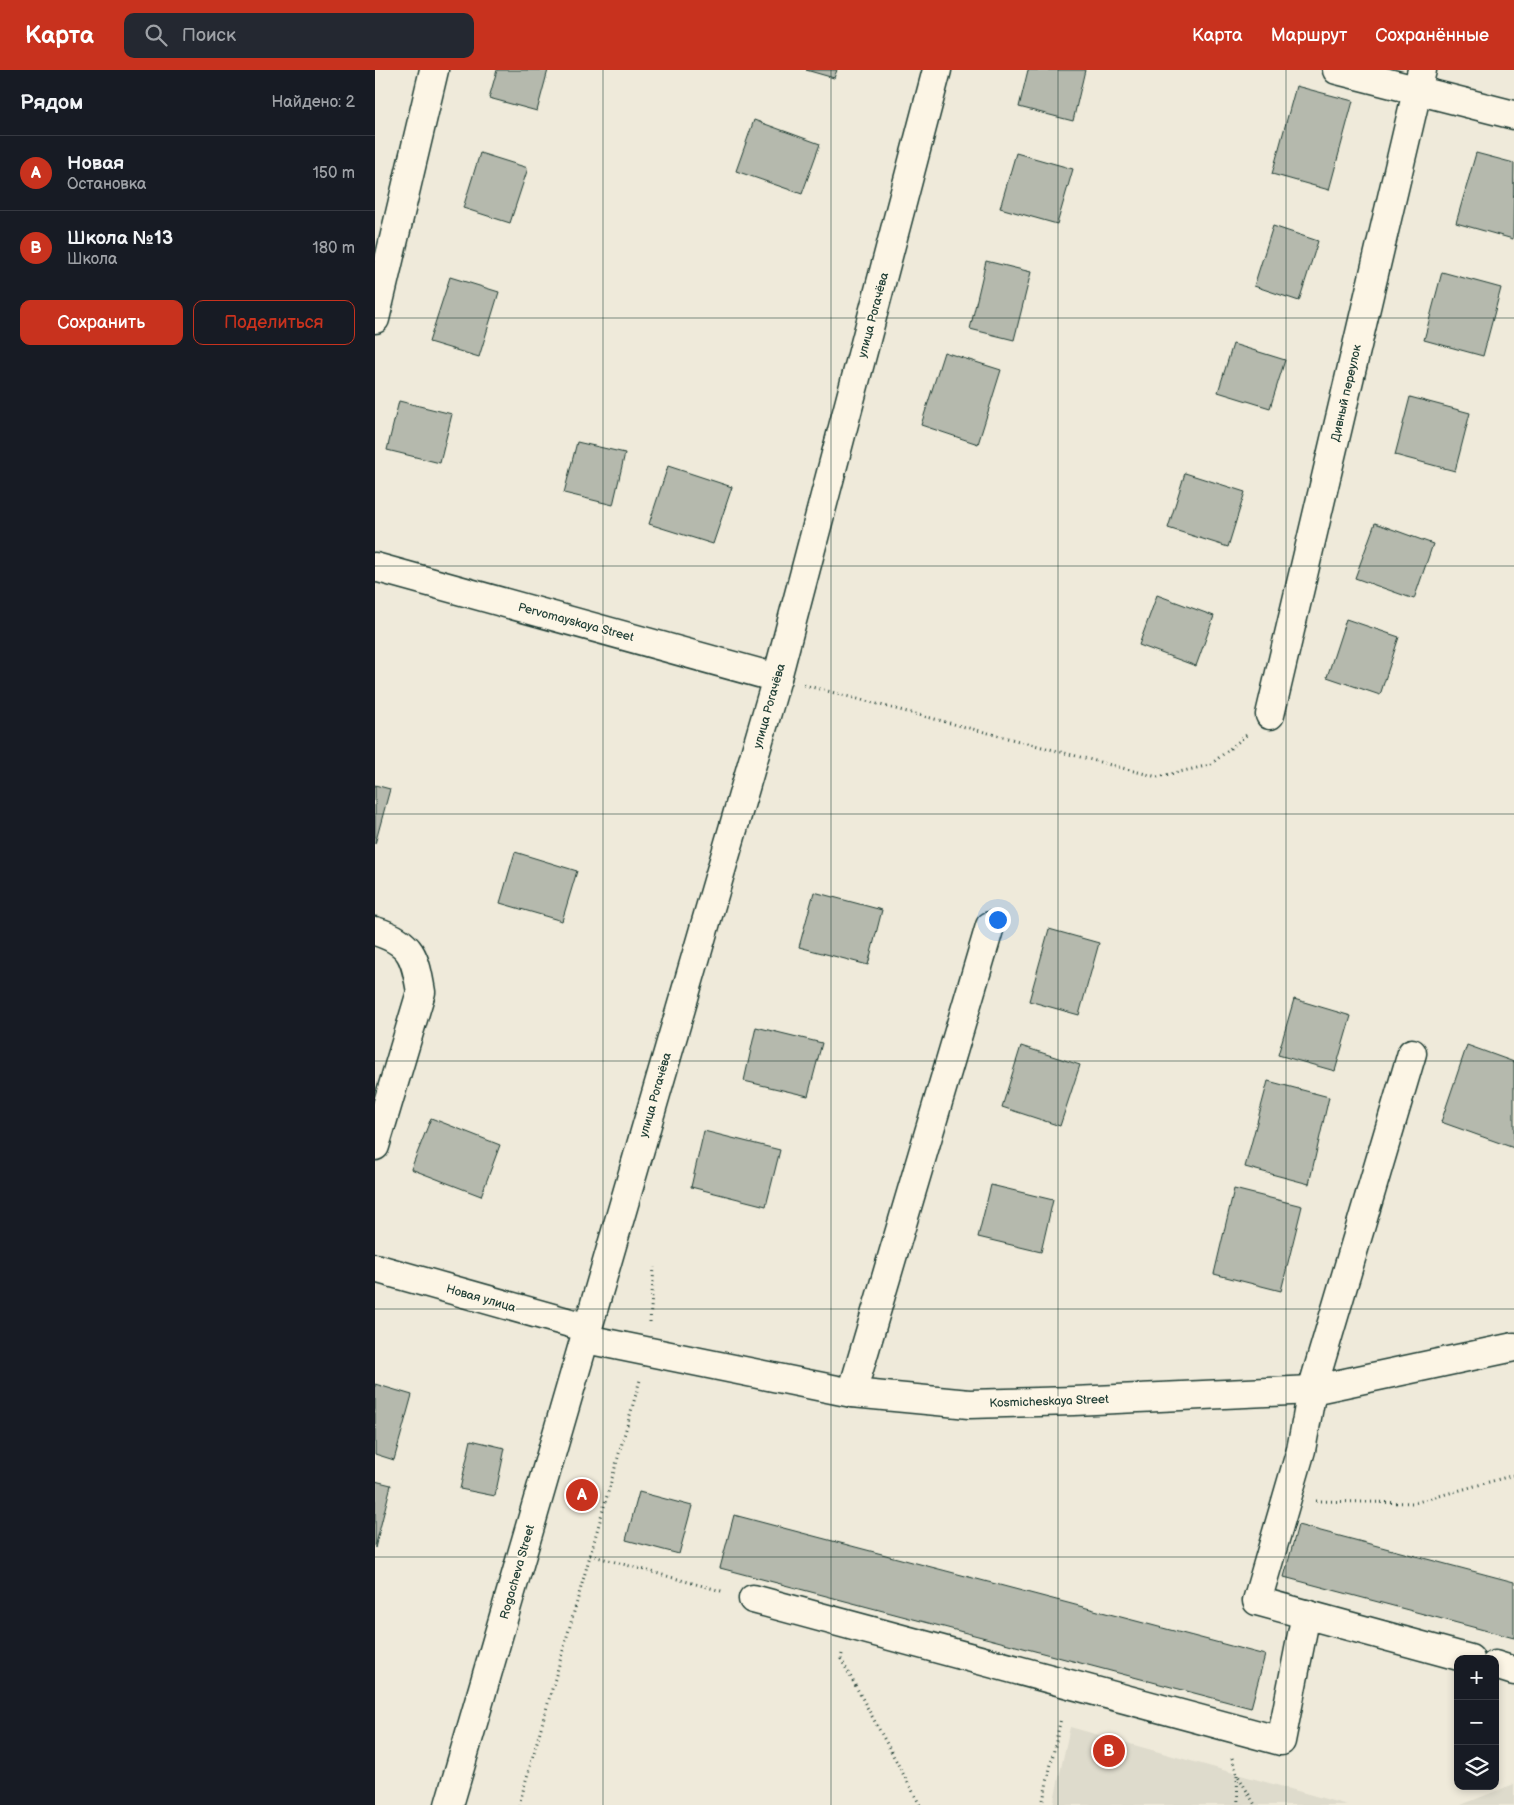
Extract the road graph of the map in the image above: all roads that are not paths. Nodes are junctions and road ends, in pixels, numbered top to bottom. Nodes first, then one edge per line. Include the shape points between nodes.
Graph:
1 (434, 70) edge
2 (937, 70) edge
3 (1337, 70) edge
4 (1419, 80) edge
5 (1514, 115) edge
6 (375, 319) edge
7 (375, 567) edge
8 (777, 678) junction
9 (1270, 716) road end
10 (990, 926) dead end
11 (375, 932) edge
12 (1412, 1053) dead end
13 (375, 1146) edge
14 (375, 1268) edge
15 (587, 1333) junction
16 (1514, 1347) edge
17 (1312, 1390) junction
18 (853, 1393) junction
19 (753, 1599) road end
20 (1306, 1614) junction
21 (1455, 1655) edge
22 (1499, 1667) edge
23 (1514, 1670) edge
24 (449, 1805) edge

1 - 6 street
2 - 8 street, улица Рогачёва
3 - 4 street
4 - 5 street
4 - 9 street, Дивный переулок
7 - 8 street, Pervomayskaya Street
8 - 15 street, улица Рогачёва
10 - 18 street
11 - 13 street via 393,936 412,953 421,992
12 - 17 street
14 - 15 street, Новая улица
15 - 18 street, Kosmicheskaya Street via 648,1351
15 - 24 street, Rogacheva Street
16 - 17 street, Kosmicheskaya Street
17 - 18 street, Kosmicheskaya Street via 969,1404
17 - 20 street via 1301,1450 1257,1601
19 - 20 street via 1281,1741
20 - 21 street
22 - 23 street

